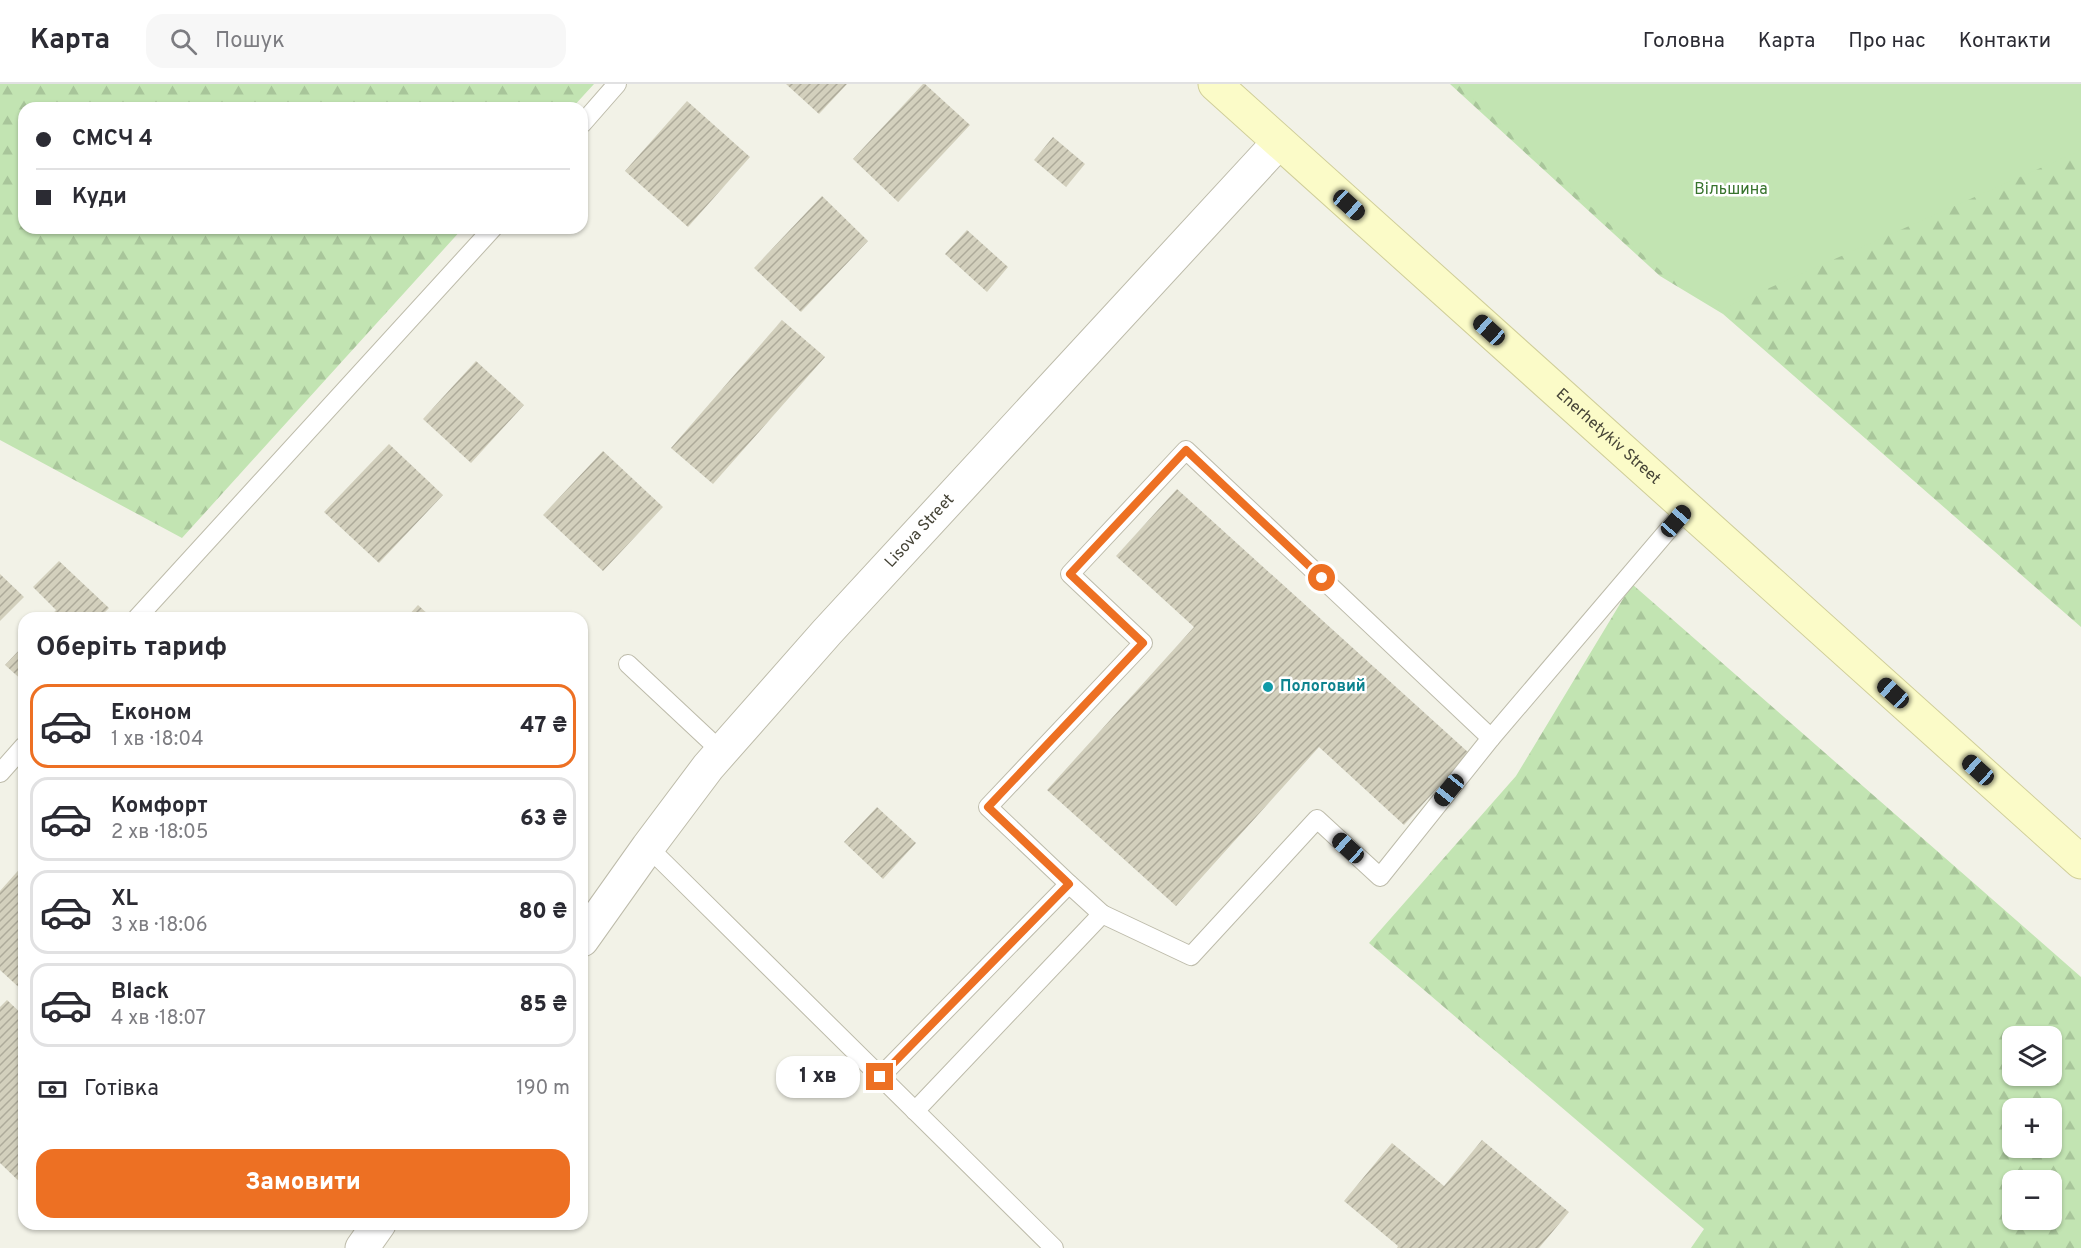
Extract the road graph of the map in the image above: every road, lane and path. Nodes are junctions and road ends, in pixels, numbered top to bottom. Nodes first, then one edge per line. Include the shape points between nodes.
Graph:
1 (616, 84) edge
2 (1215, 84) edge
3 (588, 117) edge
4 (1279, 142) junction
5 (488, 234) edge
6 (1687, 508) junction
7 (142, 612) edge
8 (628, 664) dead end
9 (1491, 738) junction
10 (722, 752) junction
11 (18, 753) edge
12 (0, 773) edge
13 (648, 848) junction
14 (2081, 862) edge
15 (1069, 884) junction
16 (1102, 914) junction
17 (588, 932) edge
18 (880, 1077) junction
19 (915, 1111) junction
20 (376, 1230) edge
21 (362, 1248) edge
22 (1054, 1248) edge

1 - 3 lane
2 - 4 main road, Enerhetykiv Street
4 - 6 main road, Enerhetykiv Street
4 - 10 street, Lisova Street via 827,632
5 - 7 lane
6 - 9 lane
6 - 14 main road, Enerhetykiv Street
8 - 10 lane
9 - 15 lane via 1186,450 1070,574 1143,643 988,807
9 - 16 lane via 1380,877 1317,819 1191,956
10 - 13 street, Lisova Street
11 - 12 lane
13 - 17 street, Lisova Street
13 - 18 lane
15 - 16 lane
15 - 18 lane
16 - 19 lane
18 - 19 lane
19 - 22 lane
20 - 21 street

